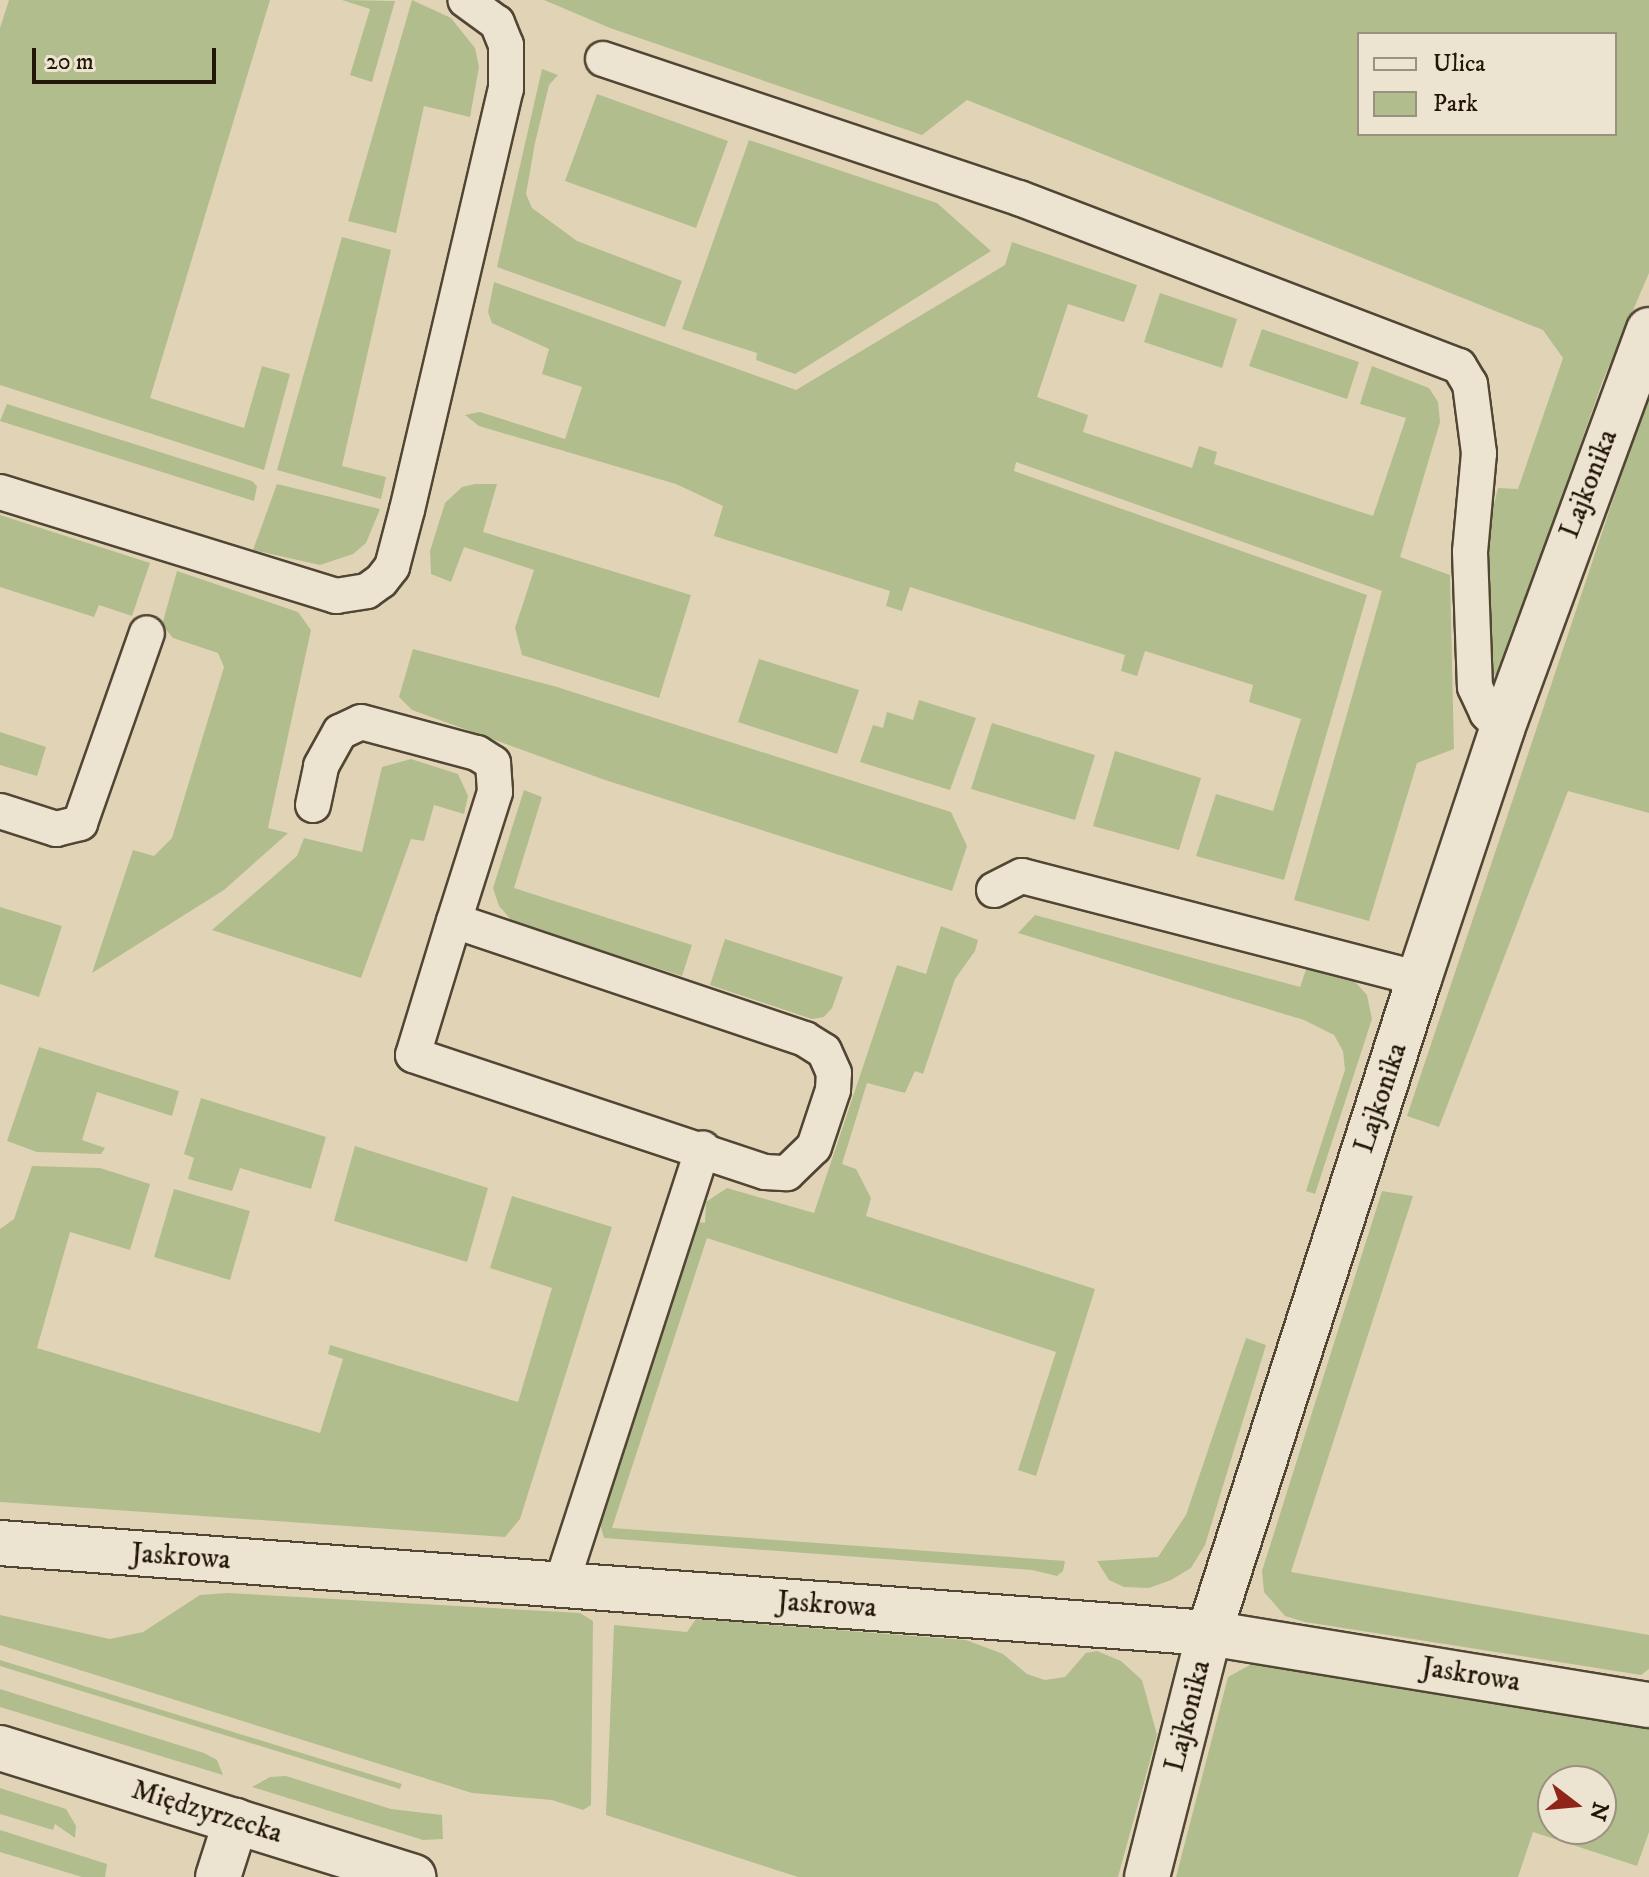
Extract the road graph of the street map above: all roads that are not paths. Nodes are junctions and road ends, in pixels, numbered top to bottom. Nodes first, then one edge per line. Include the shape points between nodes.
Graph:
1 (465, 0) edge
2 (603, 59) dead end
3 (1649, 330) edge
4 (0, 492) edge
5 (147, 633) dead end
6 (1502, 729) junction
7 (313, 805) dead end
8 (0, 811) edge
9 (994, 890) dead end
10 (454, 921) junction
11 (1419, 979) junction
12 (703, 1149) junction
13 (0, 1543) edge
14 (561, 1585) junction
15 (1209, 1633) junction
16 (1649, 1705) edge
17 (0, 1748) edge
18 (236, 1821) junction
19 (218, 1877) edge
20 (413, 1877) edge
21 (1147, 1877) edge

1 - 4 lane via 481,8 502,34 509,70 407,510 392,567 381,581 367,591 336,596
2 - 6 lane via 1019,198 1459,366 1473,399 1479,453 1470,552 1475,687
3 - 6 street, Lajkonika
5 - 8 lane via 80,823 56,829
6 - 11 street, Lajkonika
7 - 10 lane via 321,766 340,732 361,722 477,753 493,763 495,792
9 - 11 lane via 1022,876
10 - 12 lane via 413,1055
10 - 12 lane via 805,1039 824,1051 834,1073 833,1090 814,1147 787,1173 765,1172
11 - 15 street, Lajkonika
12 - 14 lane
13 - 14 street, Jaskrowa
14 - 15 street, Jaskrowa
15 - 16 street, Jaskrowa
15 - 21 street, Lajkonika
17 - 18 street, Międzyrzecka
18 - 19 street
18 - 20 street, Międzyrzecka

